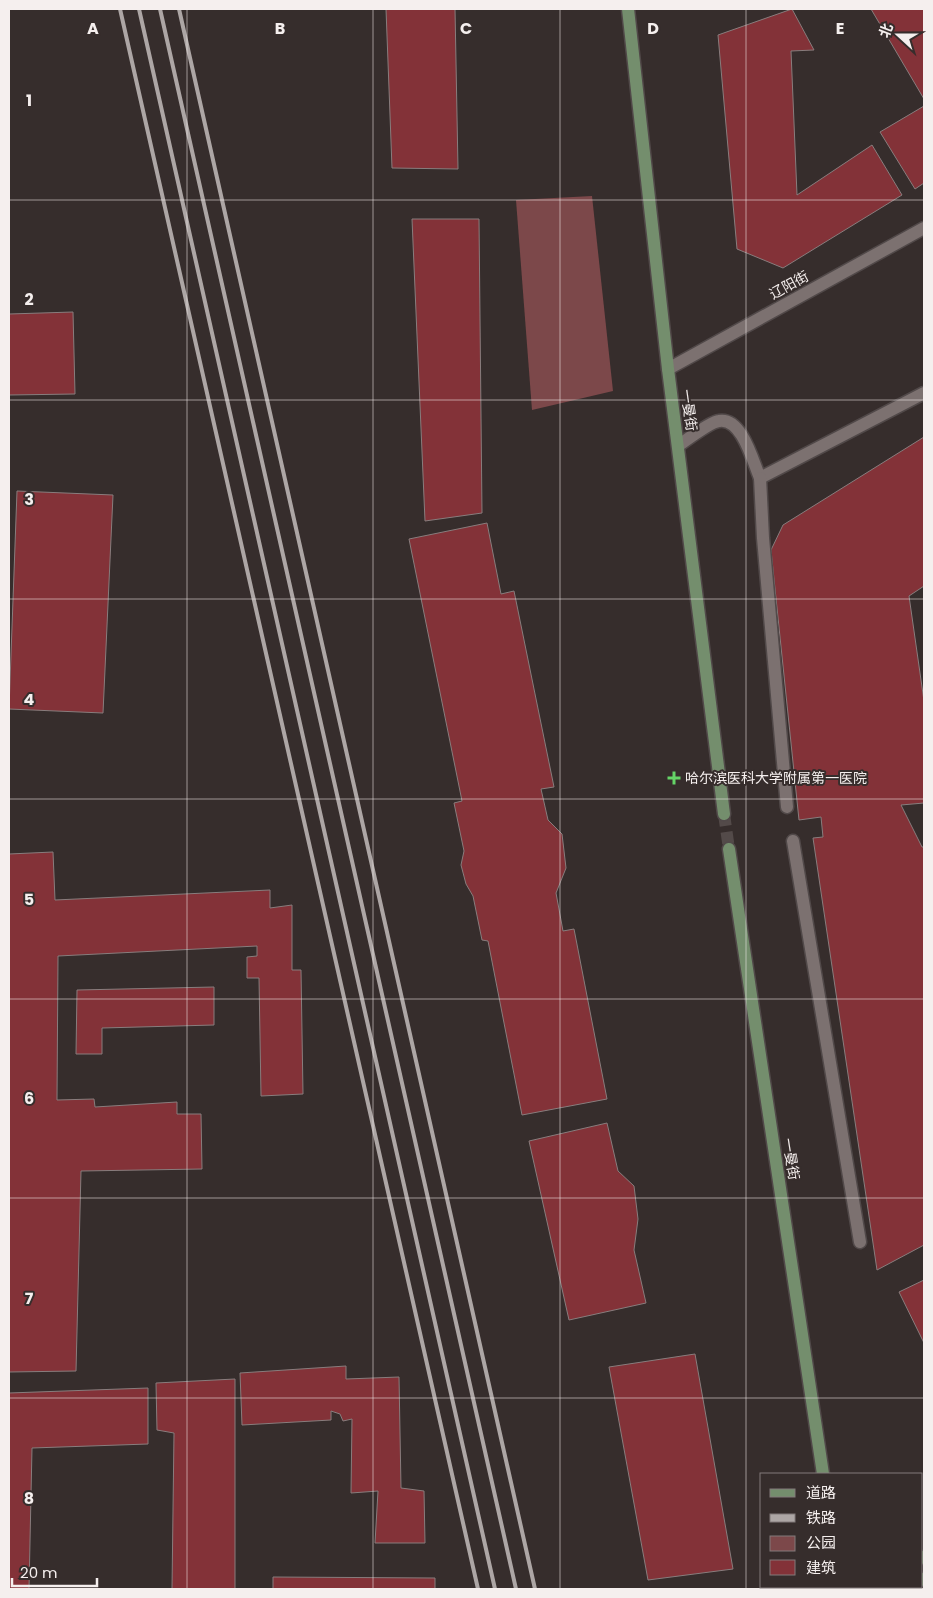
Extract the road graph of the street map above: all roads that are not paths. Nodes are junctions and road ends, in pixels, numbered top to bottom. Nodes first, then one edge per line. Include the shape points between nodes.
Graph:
1 (628, 9) edge
2 (924, 228) edge
3 (668, 369) junction
4 (924, 393) edge
5 (679, 445) junction
6 (760, 478) junction
7 (788, 808) dead end
8 (724, 814) tunnel mouth
9 (793, 841) dead end
10 (729, 849) tunnel mouth
11 (860, 1242) dead end
12 (824, 1473) edge

1 - 3 main road, 一曼街
2 - 3 street, 辽阳街
3 - 5 main road, 一曼街
4 - 6 street
5 - 6 street via 719,421 730,422 740,430
5 - 8 main road, 一曼街
6 - 7 street
9 - 11 street
10 - 12 main road, 一曼街

